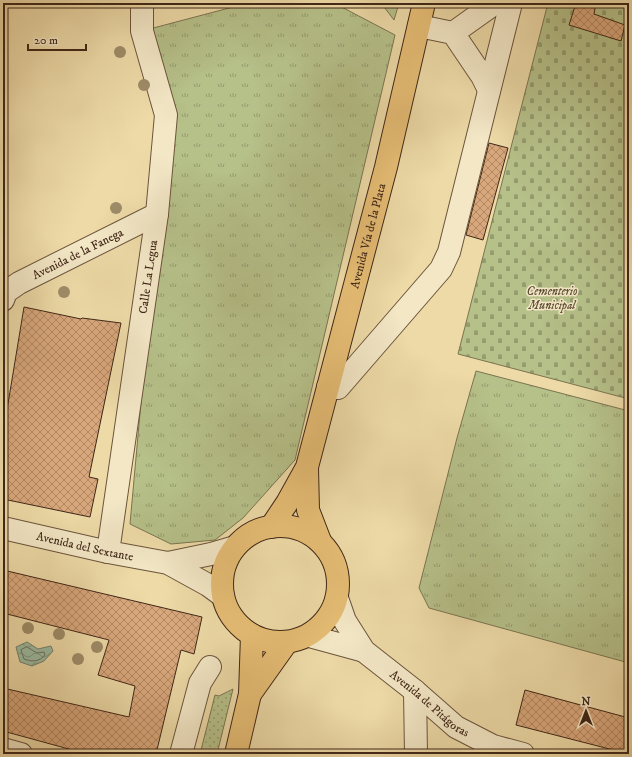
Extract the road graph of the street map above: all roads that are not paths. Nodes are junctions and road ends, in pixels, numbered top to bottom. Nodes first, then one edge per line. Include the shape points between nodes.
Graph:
1 (142, 3) edge
2 (424, 3) edge
3 (492, 3) edge
4 (511, 3) edge
5 (419, 26) junction
6 (454, 33) junction
7 (490, 90) junction
8 (157, 214) junction
9 (3, 300) edge
10 (328, 386) junction
11 (307, 467) junction
12 (271, 527) junction
13 (3, 528) edge
14 (320, 541) junction
15 (235, 547) junction
16 (108, 552) junction
17 (168, 563) junction
18 (223, 596) junction
19 (338, 598) junction
20 (252, 635) junction
21 (308, 636) junction
22 (287, 642) junction
23 (364, 651) junction
24 (210, 667) dead end
25 (415, 691) junction
26 (250, 694) junction
27 (3, 749) edge
28 (21, 754) edge
29 (181, 754) edge
30 (236, 754) edge
31 (416, 754) edge
32 (523, 754) edge

1 - 8 street, Calle La Legua via 142,31 166,115
2 - 5 main road, Avenida Vía de la Plata
3 - 6 street
4 - 7 street
5 - 6 street
5 - 10 main road, Avenida Vía de la Plata via 384,174
6 - 7 street
7 - 10 street via 450,252 441,269 338,388
8 - 9 street, Avenida de la Fanega via 19,283 6,292
8 - 16 street, Calle La Legua
10 - 11 main road, Avenida Vía de la Plata
11 - 12 main road, Avenida Vía de la Plata
11 - 14 main road, Avenida Vía de la Plata via 308,510
12 - 14 main road via 302,530
12 - 15 main road via 245,537
13 - 16 street, Avenida del Sextante
14 - 19 main road via 333,557 337,568
15 - 17 street
15 - 18 main road via 223,570
16 - 17 street, Avenida del Sextante
17 - 18 street
18 - 20 main road via 227,609 235,621
19 - 21 main road via 329,617 320,628
19 - 23 street via 344,621
20 - 22 main road via 276,643
20 - 26 main road
21 - 22 main road
21 - 23 street
22 - 26 main road
23 - 25 street, Avenida de Pitágoras
24 - 29 street via 200,683
25 - 31 street
25 - 32 street, Avenida de Pitágoras via 456,727 493,746
26 - 30 main road
27 - 28 street

